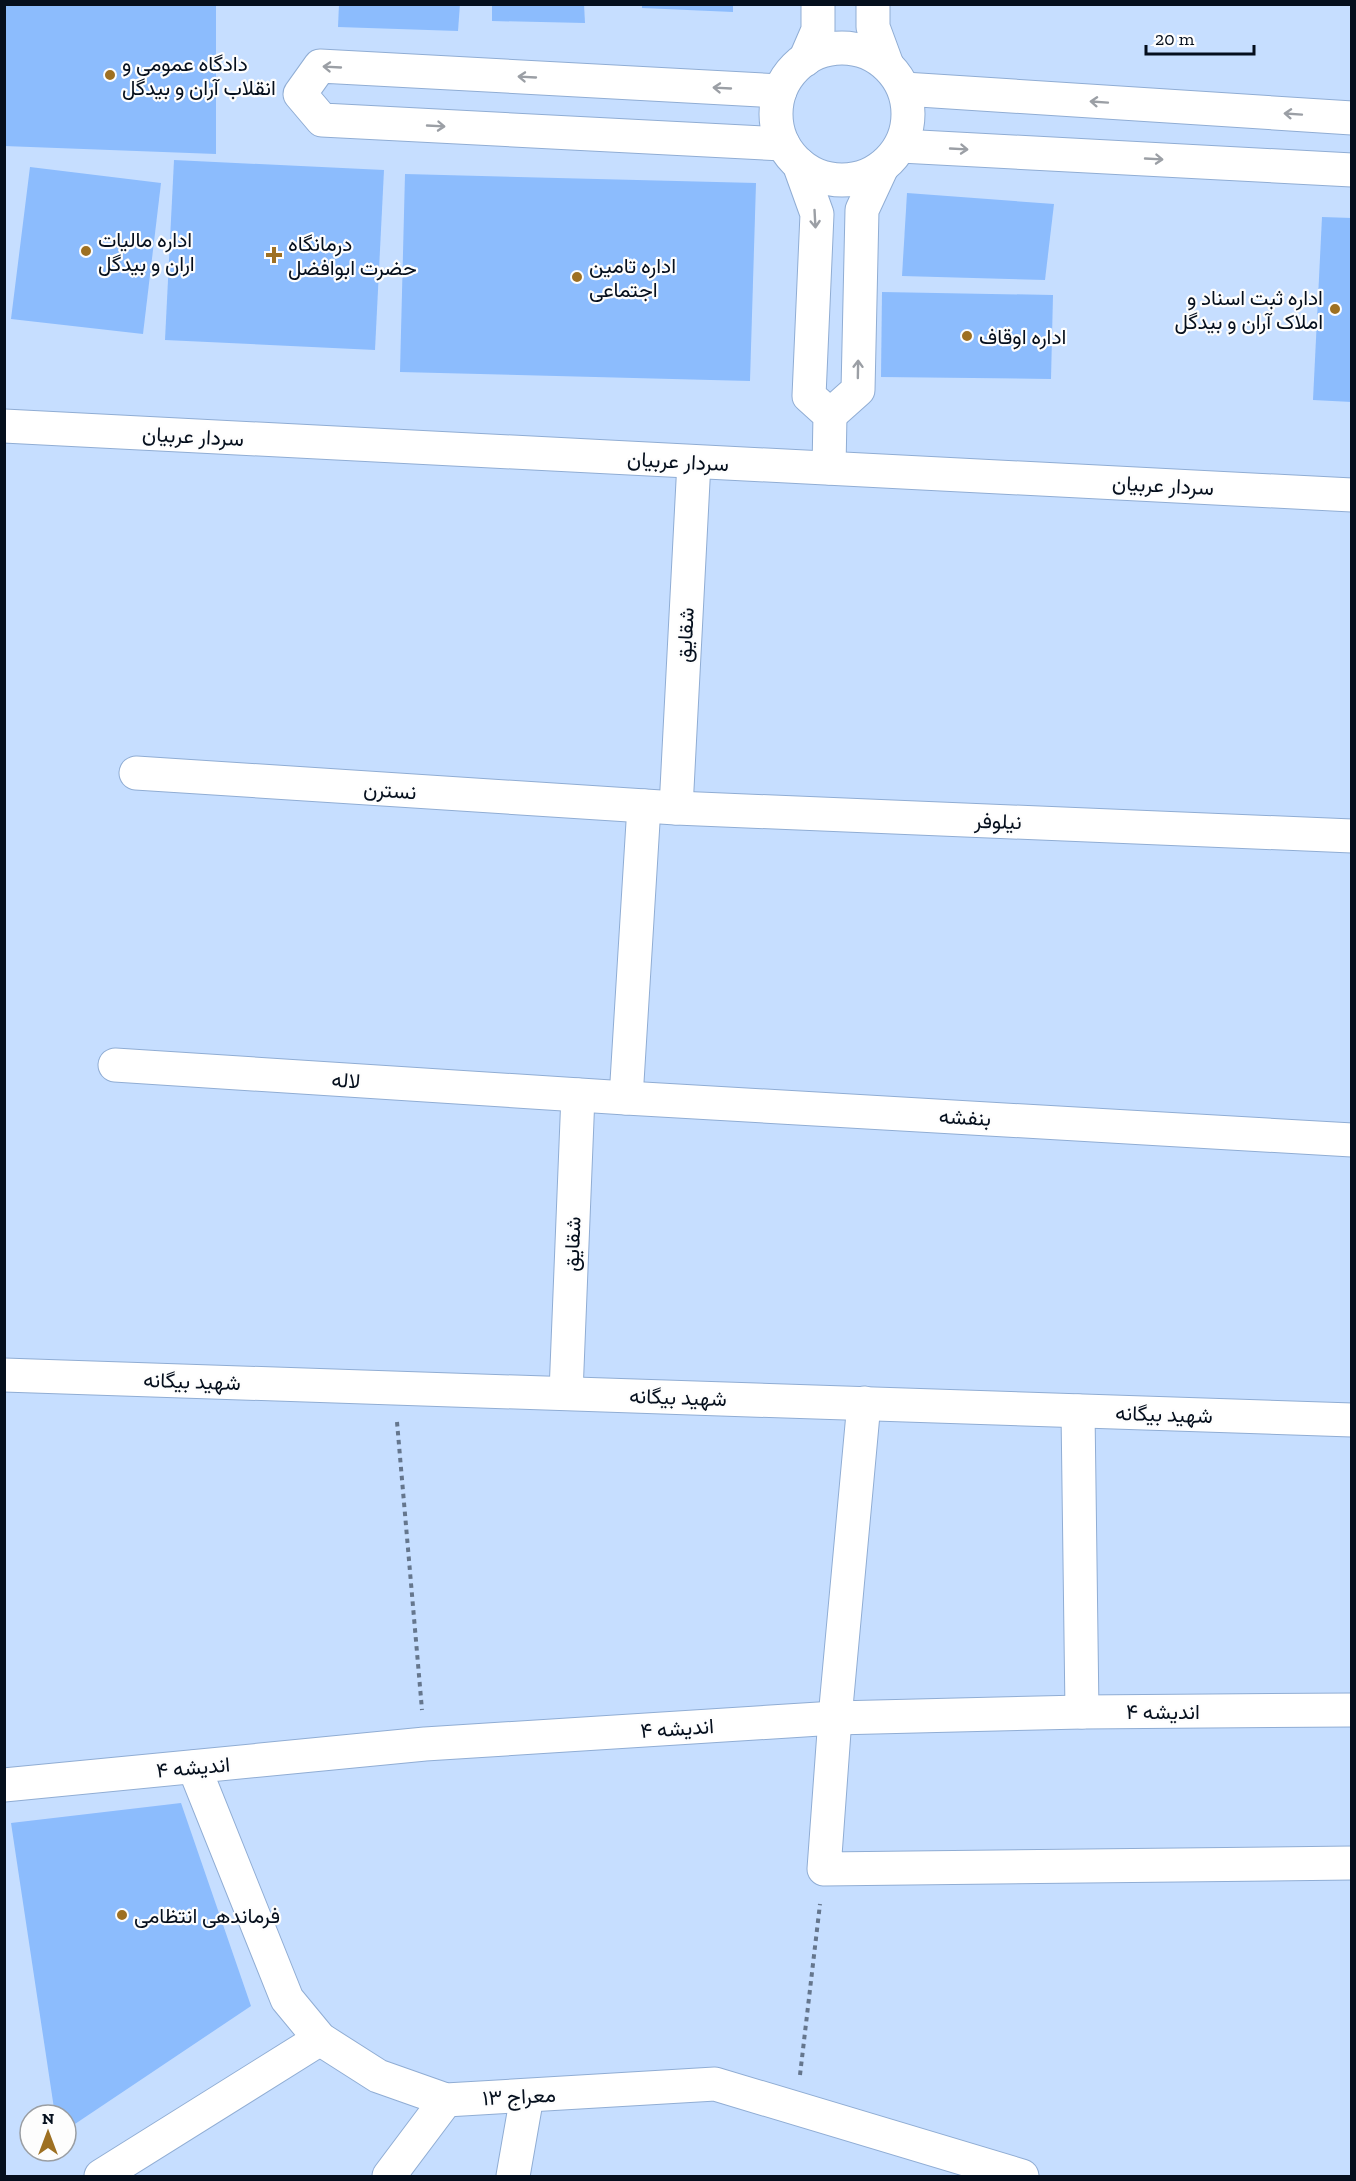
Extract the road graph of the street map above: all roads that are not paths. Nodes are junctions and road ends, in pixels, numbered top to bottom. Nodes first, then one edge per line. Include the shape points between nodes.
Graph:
1 (818, 4) edge
2 (873, 4) edge
3 (805, 60) junction
4 (895, 77) junction
5 (780, 91) junction
6 (1352, 118) edge
7 (791, 154) junction
8 (891, 156) junction
9 (1352, 170) edge
10 (830, 415) junction
11 (4, 426) edge
12 (694, 462) junction
13 (829, 468) junction
14 (1352, 495) edge
15 (136, 773) dead end
16 (644, 806) junction
17 (676, 808) junction
18 (1352, 836) edge
19 (115, 1065) dead end
20 (578, 1095) junction
21 (626, 1098) junction
22 (1352, 1140) edge
23 (4, 1375) edge
24 (566, 1393) junction
25 (864, 1403) junction
26 (1078, 1411) junction
27 (1352, 1420) edge
28 (1352, 1710) edge
29 (1082, 1712) junction
30 (834, 1718) junction
31 (194, 1767) junction
32 (4, 1785) edge
33 (1352, 1863) edge
34 (320, 2039) junction
35 (526, 2096) junction
36 (446, 2100) junction
37 (101, 2176) edge
38 (389, 2176) edge
39 (513, 2176) edge
40 (1022, 2176) edge

1 - 3 street via 818,30
2 - 4 street via 873,27
3 - 4 street via 825,50 846,48 868,53
3 - 5 street
6 -> 4 street
4 - 8 street via 908,108 907,127
5 - 7 street via 778,131
5 -> 7 street via 320,66 300,94 322,120
7 - 8 street via 818,175 840,180 861,177
7 -> 10 street via 816,214 809,396
8 -> 9 street
10 -> 8 street via 858,390 862,210
10 - 13 street
11 - 12 street, سردار عربیان
12 - 13 street, سردار عربیان
12 - 17 street, شقایق
13 - 14 street, سردار عربیان
15 - 16 street, نسترن
16 - 17 street, نیلوفر
16 - 21 street
17 - 18 street, نیلوفر
19 - 20 street, لاله
20 - 21 street, بنفشه
20 - 24 street, شقایق
21 - 22 street, بنفشه
23 - 24 street, شهید بیگانه
24 - 25 street, شهید بیگانه
25 - 26 street, شهید بیگانه
25 - 30 street
26 - 27 street, شهید بیگانه
26 - 29 street
28 - 29 street, اندیشه ۴
29 - 30 street, اندیشه ۴
30 - 31 street, اندیشه ۴ via 425,1744
30 - 33 street via 824,1869
31 - 32 street, اندیشه ۴
31 - 34 street, معراج ۱۳ via 287,1999
34 - 36 street, معراج ۱۳ via 378,2076
34 - 37 street
35 - 36 street, معراج ۱۳
35 - 39 street
35 - 40 street, معراج ۱۳ via 715,2084
36 - 38 street

